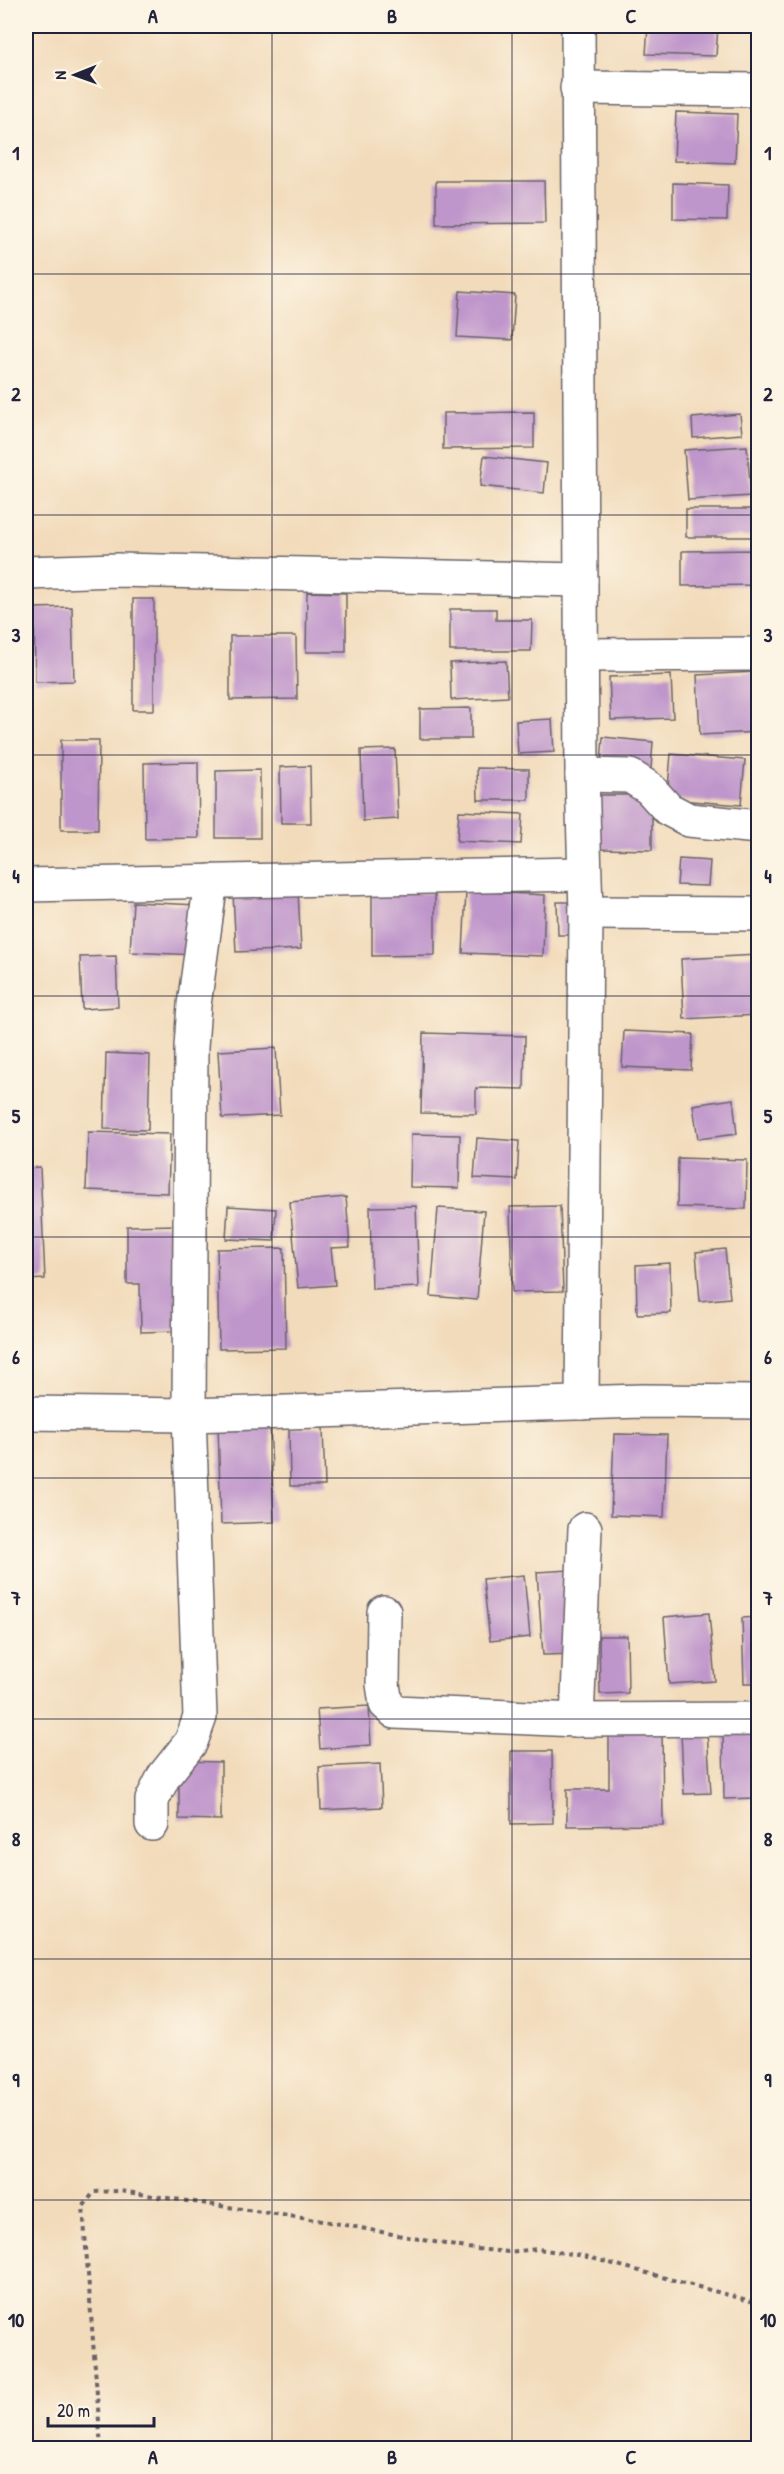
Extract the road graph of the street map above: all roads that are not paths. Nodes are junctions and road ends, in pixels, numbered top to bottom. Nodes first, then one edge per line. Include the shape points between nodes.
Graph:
1 (578, 26) edge
2 (577, 88) junction
3 (759, 90) edge
4 (26, 573) edge
5 (581, 580) junction
6 (759, 654) edge
7 (583, 655) junction
8 (582, 775) junction
9 (759, 827) edge
10 (583, 874) junction
11 (211, 881) junction
12 (26, 885) edge
13 (586, 913) junction
14 (759, 914) edge
15 (759, 1402) edge
16 (582, 1403) junction
17 (26, 1413) edge
18 (189, 1415) junction
19 (585, 1529) dead end
20 (384, 1612) dead end
21 (759, 1719) edge
22 (577, 1720) junction
23 (152, 1824) dead end

1 - 2 street
2 - 3 street
2 - 5 street
4 - 5 street via 117,570
5 - 7 street
6 - 7 street
7 - 8 street
8 - 9 street via 630,776 649,788 668,809 688,820
8 - 10 street
10 - 11 street
10 - 13 street
11 - 12 street
11 - 18 street via 192,1037
13 - 14 street
13 - 16 street
15 - 16 street
16 - 18 street
17 - 18 street
18 - 23 street via 200,1717 191,1742 164,1776 152,1800
19 - 22 street
20 - 22 street via 383,1684 386,1704 395,1712
21 - 22 street

